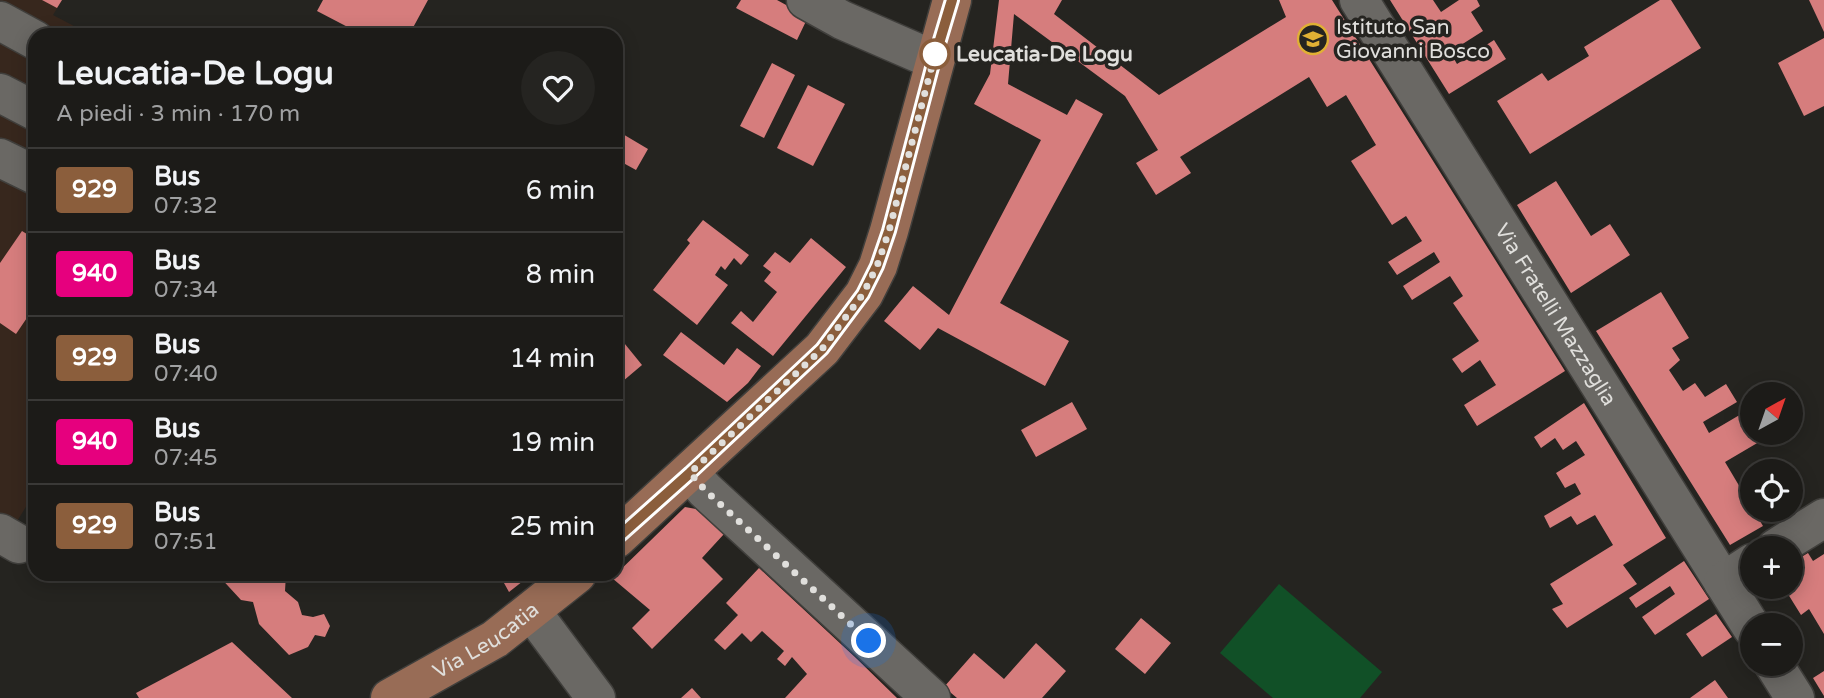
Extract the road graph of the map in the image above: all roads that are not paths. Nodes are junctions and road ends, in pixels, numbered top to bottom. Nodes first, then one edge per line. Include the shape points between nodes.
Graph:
1 (806, 0) edge
2 (952, 0) edge
3 (1359, 0) edge
4 (0, 21) edge
5 (28, 36) edge
6 (934, 60) junction
7 (0, 93) edge
8 (28, 107) edge
9 (0, 158) edge
10 (28, 172) edge
11 (690, 473) junction
12 (1824, 518) edge
13 (623, 533) edge
14 (1795, 536) edge
15 (1737, 573) edge
16 (569, 581) edge
17 (532, 612) junction
18 (1748, 613) edge
19 (1781, 676) edge
20 (390, 698) edge
21 (596, 698) edge
22 (931, 698) edge
23 (1795, 698) edge

1 - 6 street
2 - 6 main road
3 - 15 street, Via Fratelli Mazzaglia
4 - 5 street
6 - 11 main road via 889,231 863,294 822,349
7 - 8 street
9 - 10 street
11 - 13 main road
11 - 22 street
12 - 14 street
15 - 18 street, Via Fratelli Mazzaglia
16 - 17 main road, Via Leucatia
17 - 20 main road, Via Leucatia via 495,639
17 - 21 street
19 - 23 street

